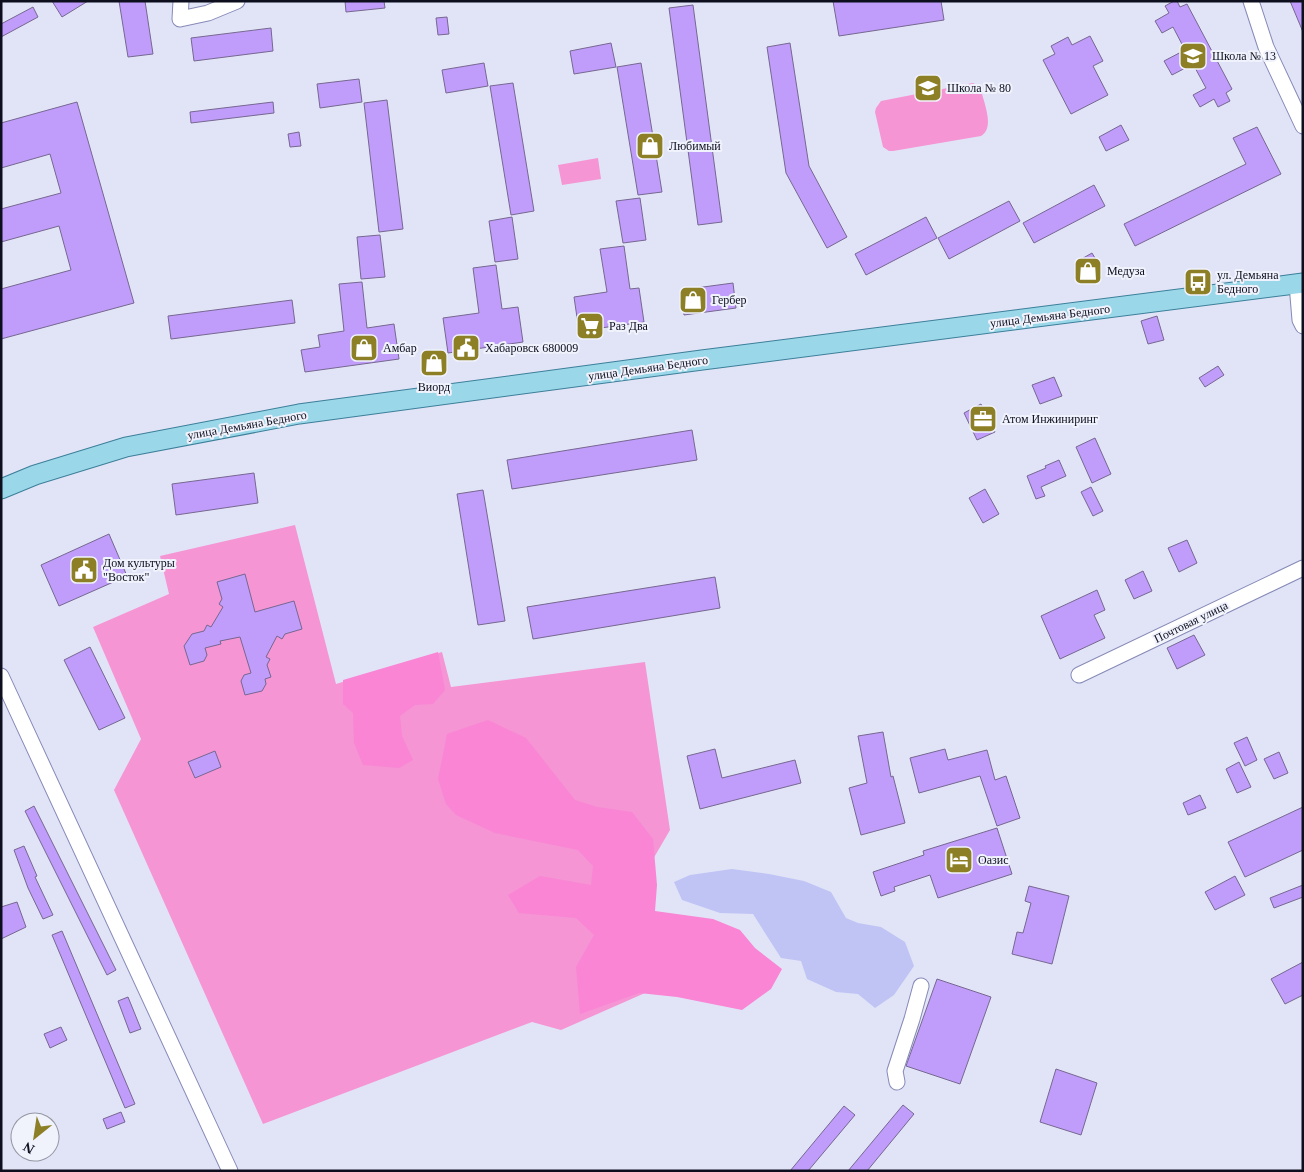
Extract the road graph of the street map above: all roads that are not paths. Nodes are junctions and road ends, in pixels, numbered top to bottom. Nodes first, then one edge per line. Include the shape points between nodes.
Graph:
1 (182, 1) edge
2 (237, 1) edge
3 (1252, 1) edge
4 (1303, 126) edge
5 (1300, 284) edge
6 (1303, 326) edge
7 (1, 489) edge
8 (1303, 568) edge
9 (1079, 675) dead end
10 (1, 676) edge
11 (921, 986) dead end
12 (897, 1082) dead end
13 (230, 1171) edge

1 - 2 street via 180,19 208,13
3 - 4 street via 1266,47
5 - 6 street via 1300,320
5 - 7 main road, улица Демьяна Бедного via 299,414 126,447
8 - 9 street, Почтовая улица
10 - 13 street
11 - 12 street via 895,1070

